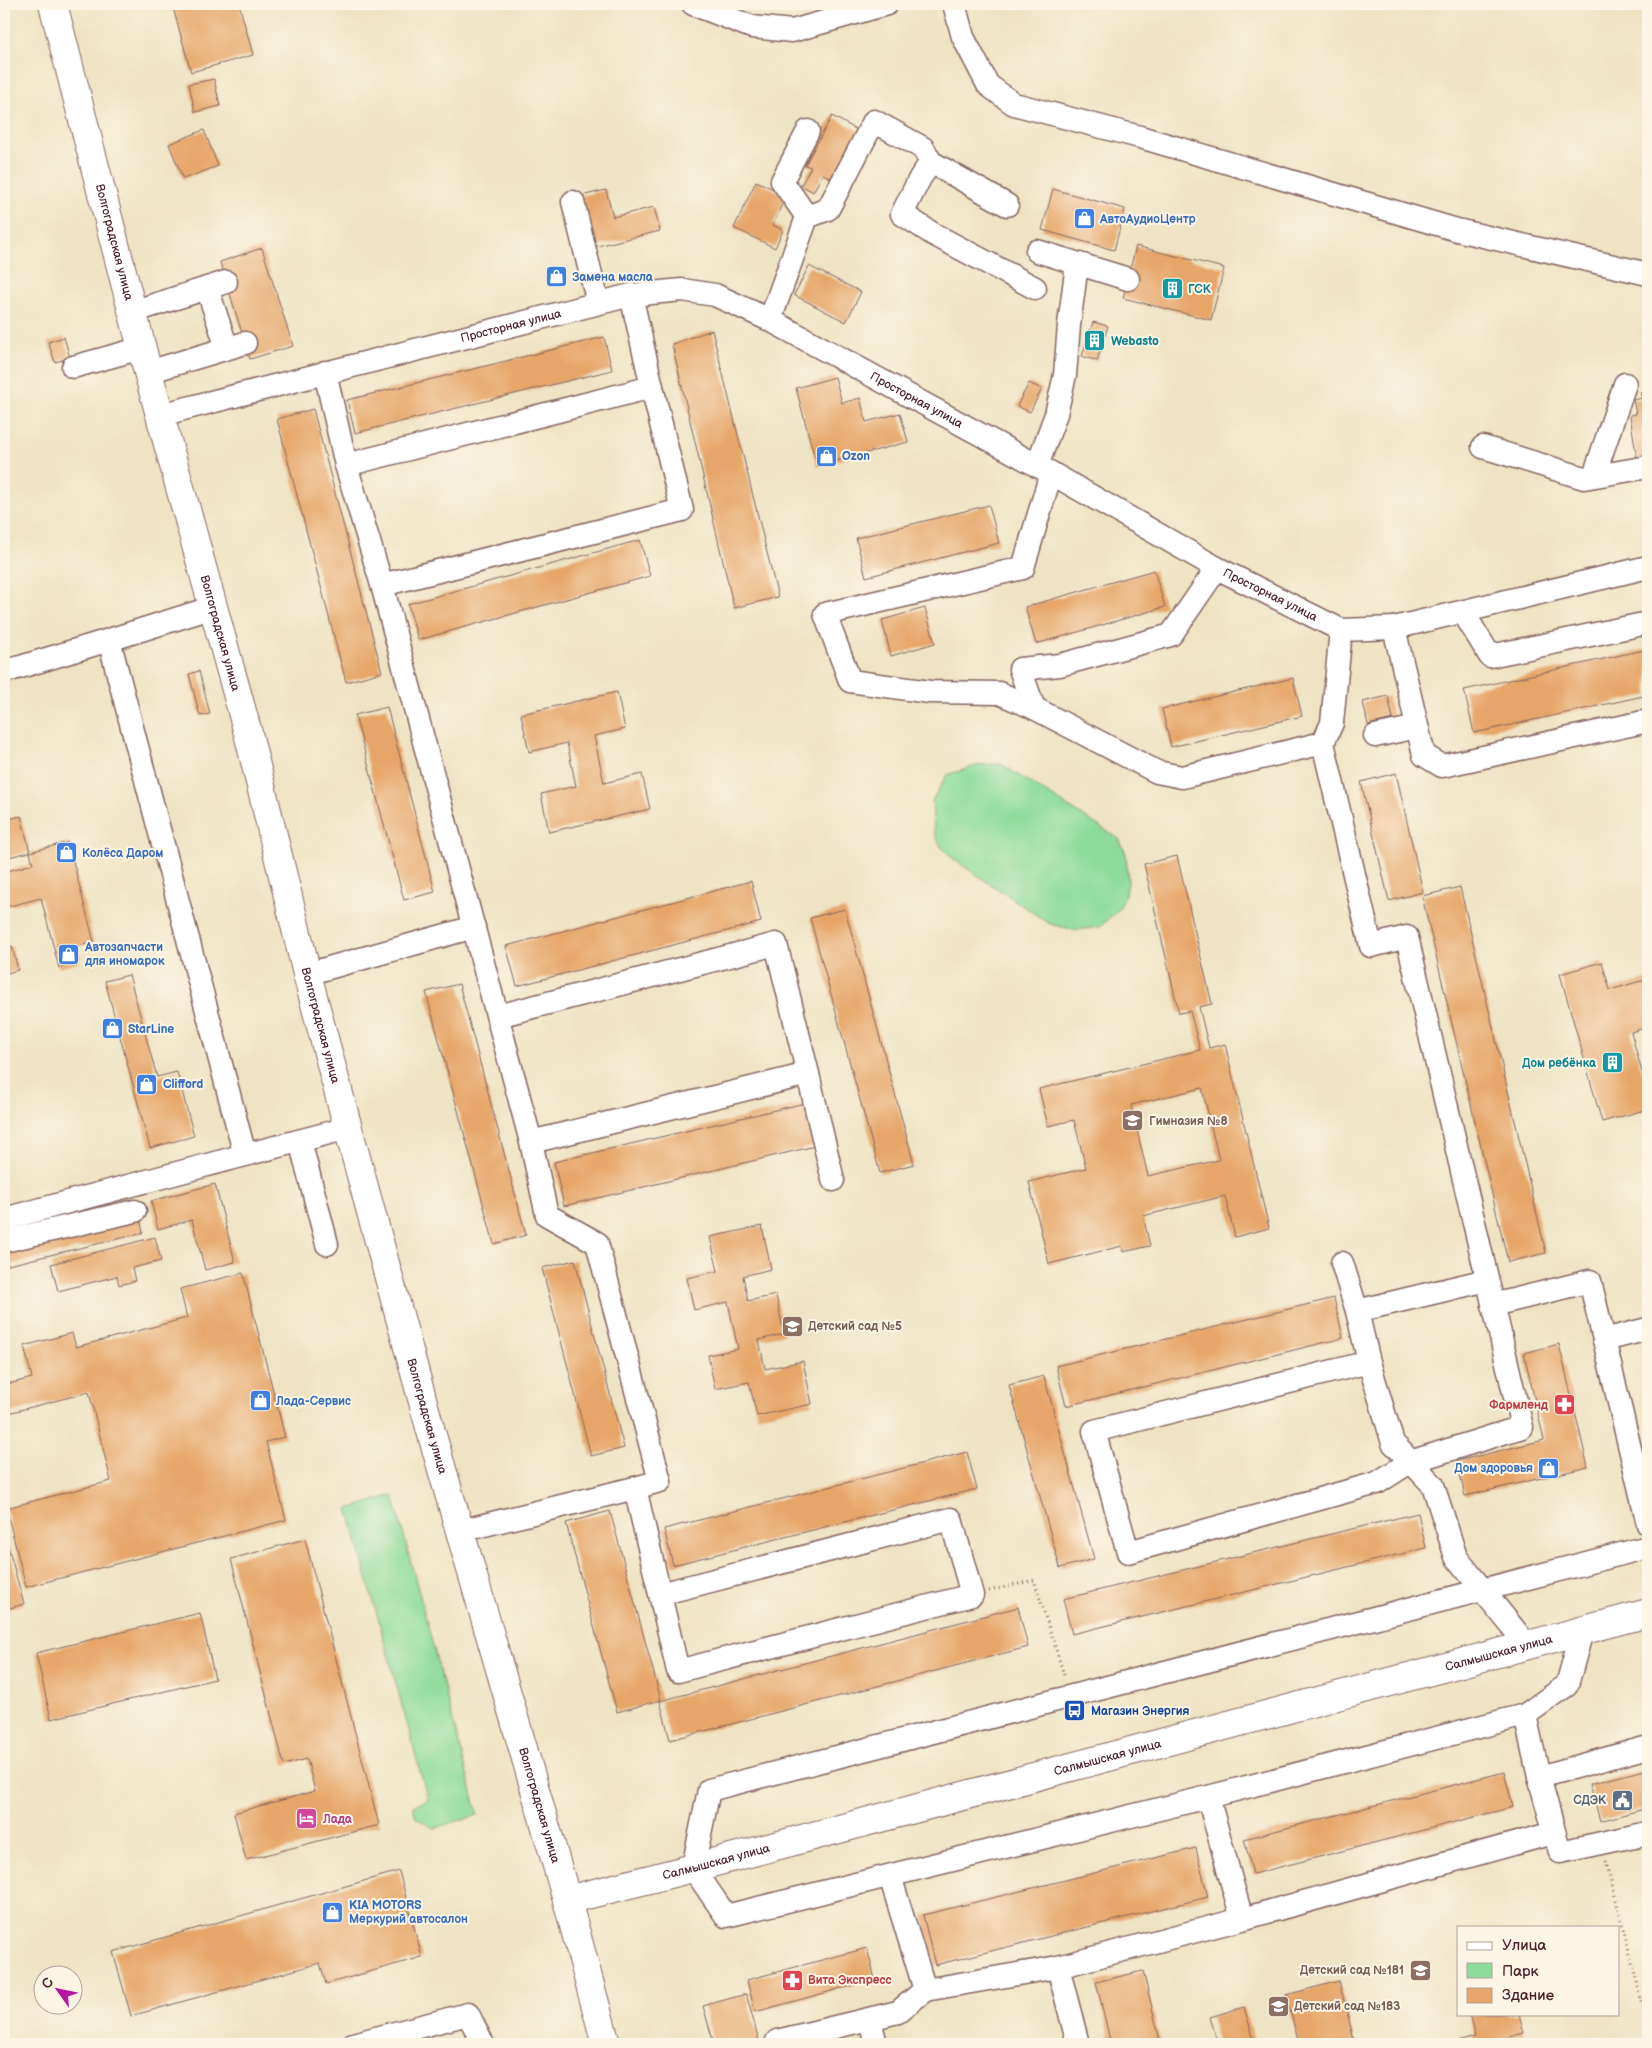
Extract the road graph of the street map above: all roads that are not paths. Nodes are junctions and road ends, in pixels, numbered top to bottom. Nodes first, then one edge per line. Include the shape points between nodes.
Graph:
1 (53, 4) edge
2 (693, 4) edge
3 (886, 4) edge
4 (954, 4) edge
5 (808, 131) dead end
6 (931, 162) junction
7 (573, 202) dead end
8 (1007, 204) dead end
9 (807, 216) junction
10 (1037, 251) dead end
11 (1076, 264) junction
12 (1648, 274) edge
13 (1128, 279) dead end
14 (1035, 288) dead end
15 (631, 295) junction
16 (598, 303) junction
17 (132, 312) junction
18 (770, 320) junction
19 (145, 360) junction
20 (73, 367) dead end
21 (325, 372) junction
22 (1625, 384) dead end
23 (652, 387) junction
24 (160, 414) junction
25 (1483, 447) dead end
26 (346, 465) junction
27 (1648, 467) edge
28 (1044, 469) junction
29 (1594, 476) junction
30 (1648, 567) edge
31 (1217, 568) junction
32 (382, 585) junction
33 (214, 606) junction
34 (1463, 612) junction
35 (1648, 623) edge
36 (1394, 628) junction
37 (1341, 630) junction
38 (109, 640) junction
39 (4, 672) edge
40 (1034, 708) junction
41 (1648, 721) edge
42 (1417, 727) junction
43 (1376, 736) dead end
44 (1323, 743) junction
45 (474, 927) junction
46 (307, 974) junction
47 (498, 1016) junction
48 (808, 1074) junction
49 (348, 1128) junction
50 (300, 1141) junction
51 (532, 1142) junction
52 (245, 1155) junction
53 (833, 1180) dead end
54 (134, 1211) dead end
55 (4, 1219) edge
56 (4, 1241) edge
57 (327, 1244) dead end
58 (1342, 1264) dead end
59 (1487, 1280) junction
60 (1493, 1304) junction
61 (1357, 1311) junction
62 (1648, 1329) edge
63 (1604, 1340) junction
64 (1369, 1362) junction
65 (1410, 1462) junction
66 (635, 1488) junction
67 (1648, 1524) edge
68 (460, 1531) junction
69 (1648, 1547) edge
70 (1481, 1589) junction
71 (660, 1594) junction
72 (1648, 1614) edge
73 (1582, 1632) junction
74 (1527, 1646) junction
75 (1525, 1715) junction
76 (1648, 1747) edge
77 (1539, 1777) junction
78 (1208, 1797) junction
79 (1553, 1833) junction
80 (1648, 1833) edge
81 (693, 1868) junction
82 (890, 1876) junction
83 (567, 1900) junction
84 (1242, 1919) junction
85 (1058, 1967) junction
86 (925, 1990) junction
87 (870, 2020) junction
88 (353, 2044) edge
89 (483, 2044) edge
90 (606, 2044) edge
91 (778, 2044) edge
92 (876, 2044) edge
93 (1078, 2044) edge

1 - 17 main road, Волгоградская улица
2 - 3 street via 752,27 792,31
4 - 12 street via 963,37 988,85 1014,104 1140,137 1457,230
5 - 9 street via 782,181
6 - 8 street
6 - 9 street via 923,148 874,121 828,209
6 - 14 street via 902,214
7 - 16 street
9 - 18 street
10 - 11 street
11 - 13 street
11 - 28 street via 1065,375
15 - 16 street, Просторная улица
15 - 18 street, Просторная улица via 682,290 715,295
15 - 23 street
16 - 21 street, Просторная улица
17 - 19 main road, Волгоградская улица
17 - 19 street via 217,285 236,345
18 - 28 street, Просторная улица
19 - 20 street
19 - 24 main road, Волгоградская улица
21 - 24 street, Просторная улица
21 - 26 street
22 - 29 street
23 - 26 street
23 - 32 street via 682,510
24 - 33 main road, Волгоградская улица
25 - 29 street via 1584,478
26 - 32 street
27 - 29 street
28 - 31 street, Просторная улица
28 - 40 street via 1024,568 825,614 850,681 930,692 999,693
30 - 34 street, Просторная улица
31 - 37 street, Просторная улица
31 - 40 street via 1171,635 1060,664 1020,669
32 - 45 street
33 - 38 street
33 - 46 main road, Волгоградская улица
34 - 35 street via 1490,656
34 - 36 street, Просторная улица
36 - 37 street, Просторная улица
36 - 42 street
37 - 44 street via 1332,723
38 - 39 street
38 - 52 street
40 - 44 street via 1157,772 1182,776
41 - 42 street via 1442,766 1424,755
42 - 43 street
44 - 59 street via 1371,946 1406,938
45 - 46 street
45 - 47 street
46 - 49 main road, Волгоградская улица
47 - 48 street via 776,944
47 - 51 street
48 - 51 street
48 - 53 street
49 - 50 street
49 - 68 main road, Волгоградская улица
50 - 52 street
50 - 57 street
51 - 66 street via 547,1215 597,1243 660,1481
52 - 55 street
54 - 56 street
58 - 61 street
59 - 60 street
59 - 61 street
60 - 63 street via 1590,1281
60 - 65 street via 1522,1427
61 - 64 street
62 - 63 street
63 - 67 street
64 - 65 street via 1393,1443
64 - 65 street via 1094,1431 1128,1552 1377,1483
65 - 70 street via 1433,1485 1456,1557
66 - 68 street
66 - 71 street
68 - 83 main road, Волгоградская улица
69 - 70 street
70 - 74 street
70 - 81 street via 709,1790
71 - 71 street via 678,1671 972,1595 951,1519
72 - 73 main road, Салмышская улица
73 - 74 main road, Салмышская улица
73 - 75 street via 1567,1685
74 - 81 main road, Салмышская улица
75 - 77 street
75 - 78 street
76 - 77 street
77 - 79 street
78 - 82 street
78 - 84 street
79 - 80 street via 1560,1852
79 - 84 street
81 - 82 street via 726,1916
81 - 83 main road, Салмышская улица
82 - 86 street
83 - 90 main road, Волгоградская улица
84 - 85 street
85 - 86 street
85 - 93 street
86 - 87 street via 898,2012
87 - 91 street via 784,2039 777,2041
87 - 92 street
88 - 89 street via 468,2014

